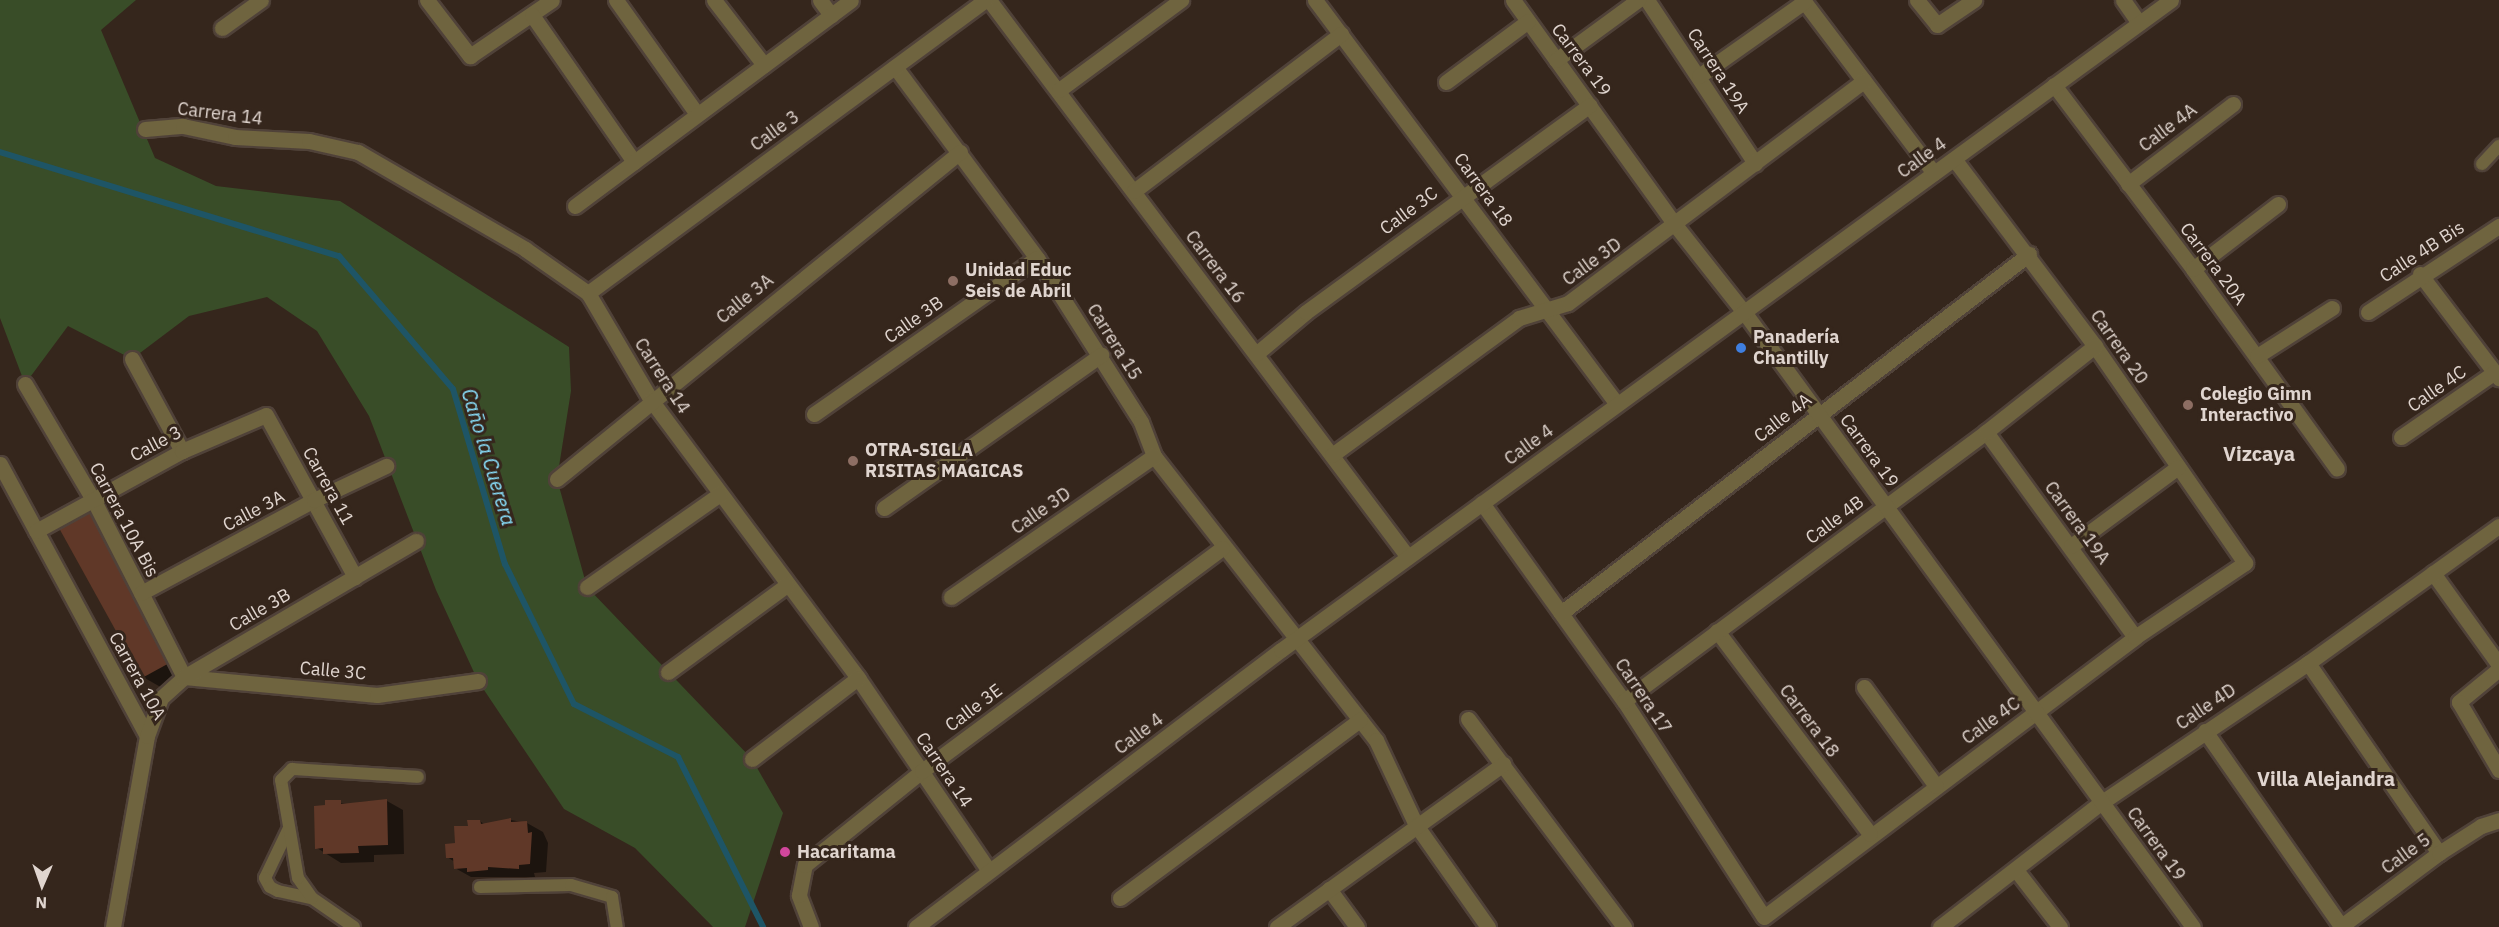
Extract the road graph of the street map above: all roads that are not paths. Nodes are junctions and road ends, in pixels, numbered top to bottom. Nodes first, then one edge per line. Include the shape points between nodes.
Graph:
1 (261, 0) edge
2 (427, 0) edge
3 (616, 0) edge
4 (714, 0) edge
5 (820, 0) edge
6 (850, 0) edge
7 (987, 0) edge
8 (1181, 0) edge
9 (1315, 0) edge
10 (1513, 0) edge
11 (1638, 0) edge
12 (1647, 0) edge
13 (1917, 0) edge
14 (1974, 0) edge
15 (2123, 0) edge
16 (2171, 0) edge
17 (550, 1) edge
18 (1803, 1) edge
19 (532, 15) junction
20 (831, 15) junction
21 (1528, 21) junction
22 (2139, 23) junction
23 (222, 27) dead end
24 (1341, 34) junction
25 (1556, 60) junction
26 (764, 65) junction
27 (895, 67) junction
28 (1699, 76) junction
29 (1864, 81) junction
30 (1446, 82) dead end
31 (2054, 85) junction
32 (1059, 90) junction
33 (2233, 104) dead end
34 (1590, 105) junction
35 (697, 114) junction
36 (145, 129) dead end
37 (2499, 146) edge
38 (960, 152) junction
39 (1954, 159) junction
40 (634, 162) junction
41 (1755, 163) junction
42 (2482, 164) dead end
43 (1934, 173) junction
44 (2128, 184) junction
45 (1134, 191) junction
46 (1463, 195) junction
47 (2278, 204) dead end
48 (575, 206) dead end
49 (2499, 225) edge
50 (1676, 226) junction
51 (2029, 254) junction
52 (1037, 258) junction
53 (2193, 268) junction
54 (2420, 274) junction
55 (588, 293) junction
56 (2332, 308) dead end
57 (1544, 310) junction
58 (1743, 312) junction
59 (2368, 312) dead end
60 (2095, 346) junction
61 (1256, 354) junction
62 (1101, 355) junction
63 (2257, 356) junction
64 (132, 359) dead end
65 (2497, 375) edge
66 (25, 384) dead end
67 (651, 400) junction
68 (1617, 404) junction
69 (814, 414) dead end
70 (266, 415) joint
71 (1818, 415) junction
72 (1986, 432) junction
73 (2401, 437) dead end
74 (182, 451) junction
75 (1332, 455) junction
76 (1154, 456) junction
77 (0, 464) edge
78 (386, 466) dead end
79 (2178, 467) junction
80 (2337, 468) dead end
81 (557, 479) dead end
82 (720, 494) junction
83 (314, 500) junction
84 (94, 501) junction
85 (1482, 503) junction
86 (1885, 507) junction
87 (884, 508) dead end
88 (2499, 526) edge
89 (36, 531) junction
90 (416, 541) dead end
91 (2071, 546) junction
92 (1222, 548) junction
93 (1408, 557) junction
94 (2245, 563) joint
95 (2433, 573) junction
96 (355, 577) junction
97 (787, 585) junction
98 (587, 587) dead end
99 (141, 593) junction
100 (951, 597) dead end
101 (1561, 613) junction
102 (1717, 631) junction
103 (2135, 637) junction
104 (1297, 639) junction
105 (2308, 663) junction
106 (2499, 667) edge
107 (668, 672) dead end
108 (184, 677) junction
109 (858, 678) junction
110 (478, 681) dead end
111 (1864, 687) dead end
112 (1624, 701) junction
113 (2036, 712) junction
114 (1468, 719) dead end
115 (1360, 720) junction
116 (2205, 731) junction
117 (147, 736) junction
118 (752, 759) dead end
119 (1503, 764) junction
120 (2499, 770) edge
121 (922, 771) junction
122 (418, 777) dead end
123 (1936, 786) junction
124 (2102, 802) junction
125 (2499, 820) edge
126 (1416, 825) junction
127 (289, 828) junction
128 (1870, 834) junction
129 (2439, 853) junction
130 (2016, 870) junction
131 (989, 871) junction
132 (480, 887) dead end
133 (1329, 890) junction
134 (312, 898) junction
135 (1120, 898) dead end
136 (1764, 916) joint
137 (112, 927) edge
138 (354, 927) edge
139 (617, 927) edge
140 (811, 927) edge
141 (916, 927) edge
142 (1277, 927) edge
143 (1357, 927) edge
144 (1488, 927) edge
145 (1624, 927) edge
146 (1940, 927) edge
147 (2060, 927) edge
148 (2193, 927) edge
149 (2341, 927) edge

1 - 23 street
2 - 19 street via 470,56
3 - 35 street
4 - 26 street
5 - 20 street
6 - 20 street
7 - 27 street, Calle 3
7 - 32 street, Carrera 16
8 - 32 street
9 - 24 street, Carrera 18
10 - 21 street, Carrera 19
11 - 25 street
12 - 28 street, Carrera 19A
13 - 14 street via 1937,25
15 - 22 street
16 - 22 street, Calle 4
17 - 19 street
18 - 28 street
18 - 29 street
19 - 40 street
20 - 26 street
21 - 25 street, Carrera 19
21 - 30 street
22 - 31 street, Calle 4
24 - 45 street
24 - 46 street, Carrera 18
25 - 34 street, Carrera 19
26 - 35 street
27 - 38 street, Carrera 15
27 - 55 street, Calle 3
28 - 41 street, Carrera 19A
29 - 41 street, Calle 3D
29 - 43 street
31 - 39 street, Calle 4
31 - 44 street, Carrera 20A
32 - 45 street, Carrera 16
33 - 44 street, Calle 4A
34 - 46 street, Calle 3C
34 - 50 street, Carrera 19
35 - 40 street
36 - 55 street, Carrera 14 via 183,126 236,137 309,141 358,152 525,249
37 - 42 lane
38 - 52 street, Carrera 15
38 - 67 street, Calle 3A
39 - 43 street, Calle 4
39 - 51 street, Carrera 20
40 - 48 street
41 - 50 street, Calle 3D
43 - 58 street, Calle 4
44 - 53 street, Carrera 20A
45 - 61 street, Carrera 16
46 - 57 street, Carrera 18
46 - 61 street, Calle 3C
47 - 53 street
49 - 54 street, Calle 4B Bis
50 - 57 street, Calle 3D via 1568,303
50 - 58 street, Carrera 19
51 - 60 street, Carrera 20
51 - 71 street, Calle 4A
52 - 62 street, Carrera 15
52 - 69 street, Calle 3B
53 - 63 street, Carrera 20A
54 - 59 street, Calle 4B Bis
54 - 65 street
55 - 67 street, Carrera 14
56 - 63 street
57 - 68 street, Carrera 18
57 - 75 street, Calle 3D via 1519,318
58 - 68 street, Calle 4
58 - 71 street, Carrera 19
60 - 72 street, Calle 4B
60 - 79 street, Carrera 20
61 - 75 street, Carrera 16
62 - 76 street, Carrera 15 via 1141,422
62 - 87 street
63 - 80 street, Carrera 20A
64 - 74 street
65 - 73 street, Calle 4C
66 - 84 street, Carrera 10A Bis
67 - 81 street, Calle 3A
67 - 82 street, Carrera 14
68 - 85 street, Calle 4
70 - 74 street, Calle 3
70 - 83 street, Carrera 11
71 - 86 street, Carrera 19
71 - 101 street, Calle 4A
72 - 86 street, Calle 4B
72 - 91 street, Carrera 19A
74 - 84 street, Calle 3
75 - 93 street, Carrera 16
76 - 92 street, Carrera 15
76 - 100 street, Calle 3D
77 - 89 street, Carrera 10A
78 - 83 street, Calle 3A
79 - 91 street
79 - 94 street, Carrera 20
82 - 97 street, Carrera 14
82 - 98 street
83 - 96 street, Carrera 11
83 - 99 street, Calle 3A
84 - 89 street, Calle 3
84 - 99 street, Carrera 10A Bis
85 - 93 street, Calle 4
85 - 101 street, Carrera 17
86 - 102 street, Calle 4B
86 - 113 street, Carrera 19
88 - 95 street, Calle 4D
89 - 117 street, Carrera 10A
90 - 96 street, Calle 3B
91 - 103 street, Carrera 19A
92 - 104 street, Carrera 15
92 - 121 street, Calle 3E
93 - 104 street, Calle 4
94 - 103 street, Calle 4C
95 - 105 street, Calle 4D
95 - 106 street
96 - 108 street, Calle 3B
97 - 107 street
97 - 109 street, Carrera 14
99 - 108 street, Carrera 10A Bis
101 - 112 street, Carrera 17
102 - 112 street, Calle 4B
102 - 128 street, Carrera 18
103 - 113 street, Calle 4C
104 - 115 street, Carrera 15
104 - 131 street, Calle 4
105 - 116 street, Calle 4D
105 - 129 street
106 - 120 street via 2459,702
108 - 110 street, Calle 3C via 377,695
108 - 117 street, Calle 3B via 161,698
109 - 118 street
109 - 121 street, Carrera 14
111 - 123 street
112 - 136 street, Carrera 17
113 - 123 street, Calle 4C
113 - 124 street, Carrera 19
114 - 119 street
115 - 126 street, Carrera 15 via 1395,775 1402,802
115 - 135 street
116 - 124 street, Calle 4D
116 - 149 street
117 - 137 street, Carrera 10A
119 - 126 street
119 - 145 street
121 - 131 street, Carrera 14
121 - 140 street, Calle 3E via 805,865 799,895
122 - 127 lane via 291,769 280,780
123 - 128 street, Calle 4C
124 - 130 street, Calle 4D
124 - 148 street, Carrera 19
125 - 129 street, Calle 5 via 2481,826
126 - 133 street
126 - 144 street, Carrera 15
127 - 134 lane via 298,878
127 - 134 lane via 265,878 278,891
128 - 136 street, Calle 4C
129 - 149 street, Calle 5
130 - 146 street, Calle 4D
130 - 147 street
131 - 141 street, Calle 4
132 - 139 lane via 571,885 612,897
133 - 142 street
133 - 143 street
134 - 138 lane

